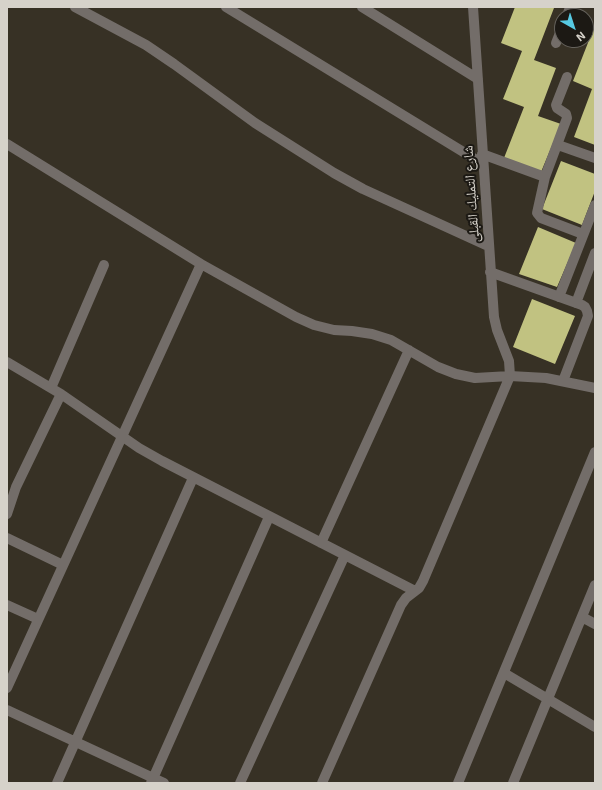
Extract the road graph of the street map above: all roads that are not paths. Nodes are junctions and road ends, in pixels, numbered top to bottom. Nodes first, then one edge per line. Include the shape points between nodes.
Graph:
1 (75, 7) edge
2 (226, 7) edge
3 (362, 7) edge
4 (473, 7) edge
5 (567, 77) dead end
6 (478, 79) junction
7 (7, 144) edge
8 (558, 145) junction
9 (482, 154) junction
10 (595, 158) edge
11 (483, 164) junction
12 (545, 177) junction
13 (595, 205) edge
14 (583, 234) junction
15 (488, 246) junction
16 (595, 253) edge
17 (201, 264) junction
18 (104, 265) dead end
19 (592, 268) edge
20 (490, 272) junction
21 (559, 297) junction
22 (576, 303) junction
23 (409, 350) junction
24 (8, 365) edge
25 (510, 376) junction
26 (563, 381) junction
27 (51, 388) junction
28 (595, 388) edge
29 (61, 394) junction
30 (122, 436) junction
31 (595, 452) edge
32 (193, 478) junction
33 (7, 514) edge
34 (269, 517) junction
35 (7, 538) edge
36 (321, 543) junction
37 (345, 555) junction
38 (63, 565) junction
39 (595, 585) edge
40 (415, 591) junction
41 (7, 605) edge
42 (582, 617) junction
43 (38, 619) junction
44 (595, 624) edge
45 (504, 673) junction
46 (7, 688) edge
47 (548, 699) junction
48 (7, 710) edge
49 (595, 727) edge
50 (76, 742) junction
51 (152, 780) edge
52 (57, 783) edge
53 (164, 783) edge
54 (240, 783) edge
55 (322, 783) edge
56 (458, 783) edge
57 (513, 783) edge

1 - 15 street via 146,45 255,124 334,173 363,189
2 - 11 street
3 - 6 street
4 - 6 street, شارع التمليك القبلى
5 - 8 street via 556,105 567,118
6 - 9 street, شارع التمليك القبلى
7 - 17 street
8 - 10 street
8 - 12 street
9 - 11 street, شارع التمليك القبلى
9 - 12 street
11 - 15 street, شارع التمليك القبلى
12 - 14 street via 538,215
13 - 14 street
14 - 21 street
15 - 20 street, شارع التمليك القبلى
16 - 19 street
17 - 23 street via 314,325 372,334 391,340
17 - 30 street
18 - 27 street
19 - 22 street
20 - 21 street
20 - 25 street, شارع التمليك القبلى via 494,317 509,361
21 - 22 street
22 - 26 street via 585,307 588,316
23 - 25 street via 456,374 475,378
23 - 36 street
24 - 27 street
25 - 26 street
25 - 40 street via 423,581
26 - 28 street
27 - 29 street
29 - 30 street
29 - 33 street via 16,487
30 - 32 street
30 - 38 street
31 - 45 street
32 - 34 street
32 - 50 street
34 - 36 street
34 - 51 street
35 - 38 street
36 - 37 street
37 - 40 street
37 - 54 street
38 - 43 street
39 - 42 street
40 - 55 street via 408,595 401,605
41 - 43 street
42 - 44 street
42 - 47 street
43 - 46 street
45 - 47 street
45 - 56 street
47 - 49 street
47 - 57 street
48 - 50 street
50 - 51 street
50 - 52 street
51 - 53 street

